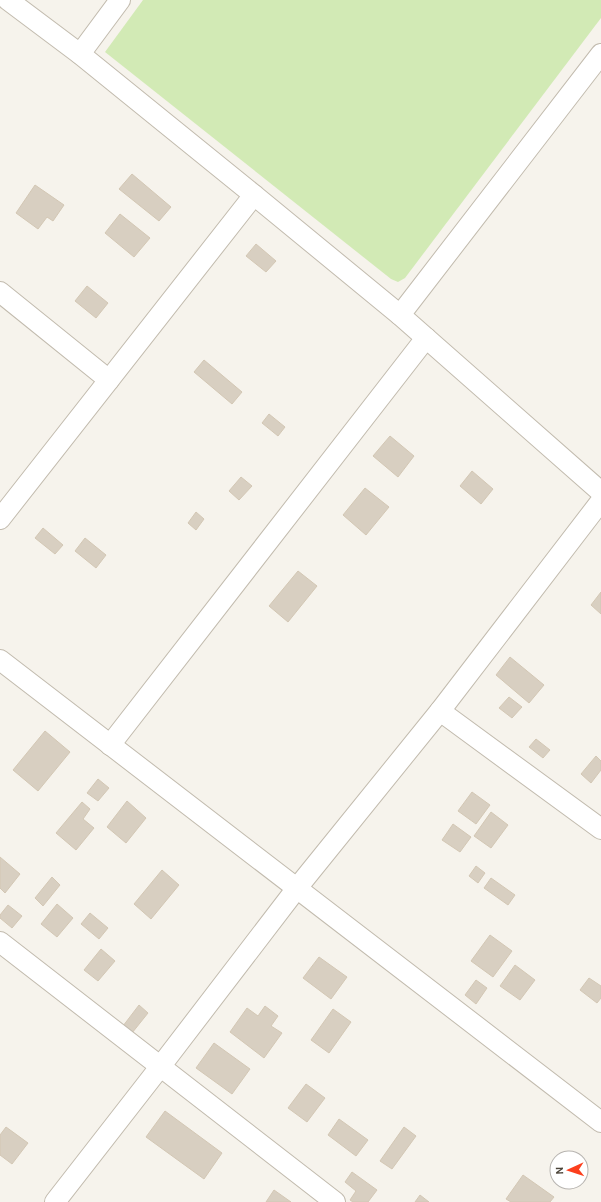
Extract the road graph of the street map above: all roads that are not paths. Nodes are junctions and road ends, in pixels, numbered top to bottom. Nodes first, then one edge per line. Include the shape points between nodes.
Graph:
1 (8, 0) edge
2 (120, 0) edge
3 (80, 54) junction
4 (601, 54) edge
5 (254, 195) junction
6 (0, 292) edge
7 (400, 316) junction
8 (426, 338) junction
9 (109, 380) junction
10 (601, 492) edge
11 (601, 501) edge
12 (0, 519) edge
13 (0, 660) edge
14 (440, 711) junction
15 (110, 745) junction
16 (601, 829) edge
17 (297, 888) junction
18 (0, 942) edge
19 (160, 1067) junction
20 (601, 1122) edge
21 (55, 1202) edge
22 (335, 1202) edge

1 - 3 street
2 - 3 street
3 - 5 street
4 - 7 street
5 - 7 street
5 - 9 street
6 - 9 street
7 - 8 street
8 - 10 street
8 - 15 street
9 - 12 street
11 - 14 street
13 - 15 street
14 - 16 street
14 - 17 street
15 - 17 street
17 - 19 street
17 - 20 street
18 - 19 street
19 - 21 street
19 - 22 street

